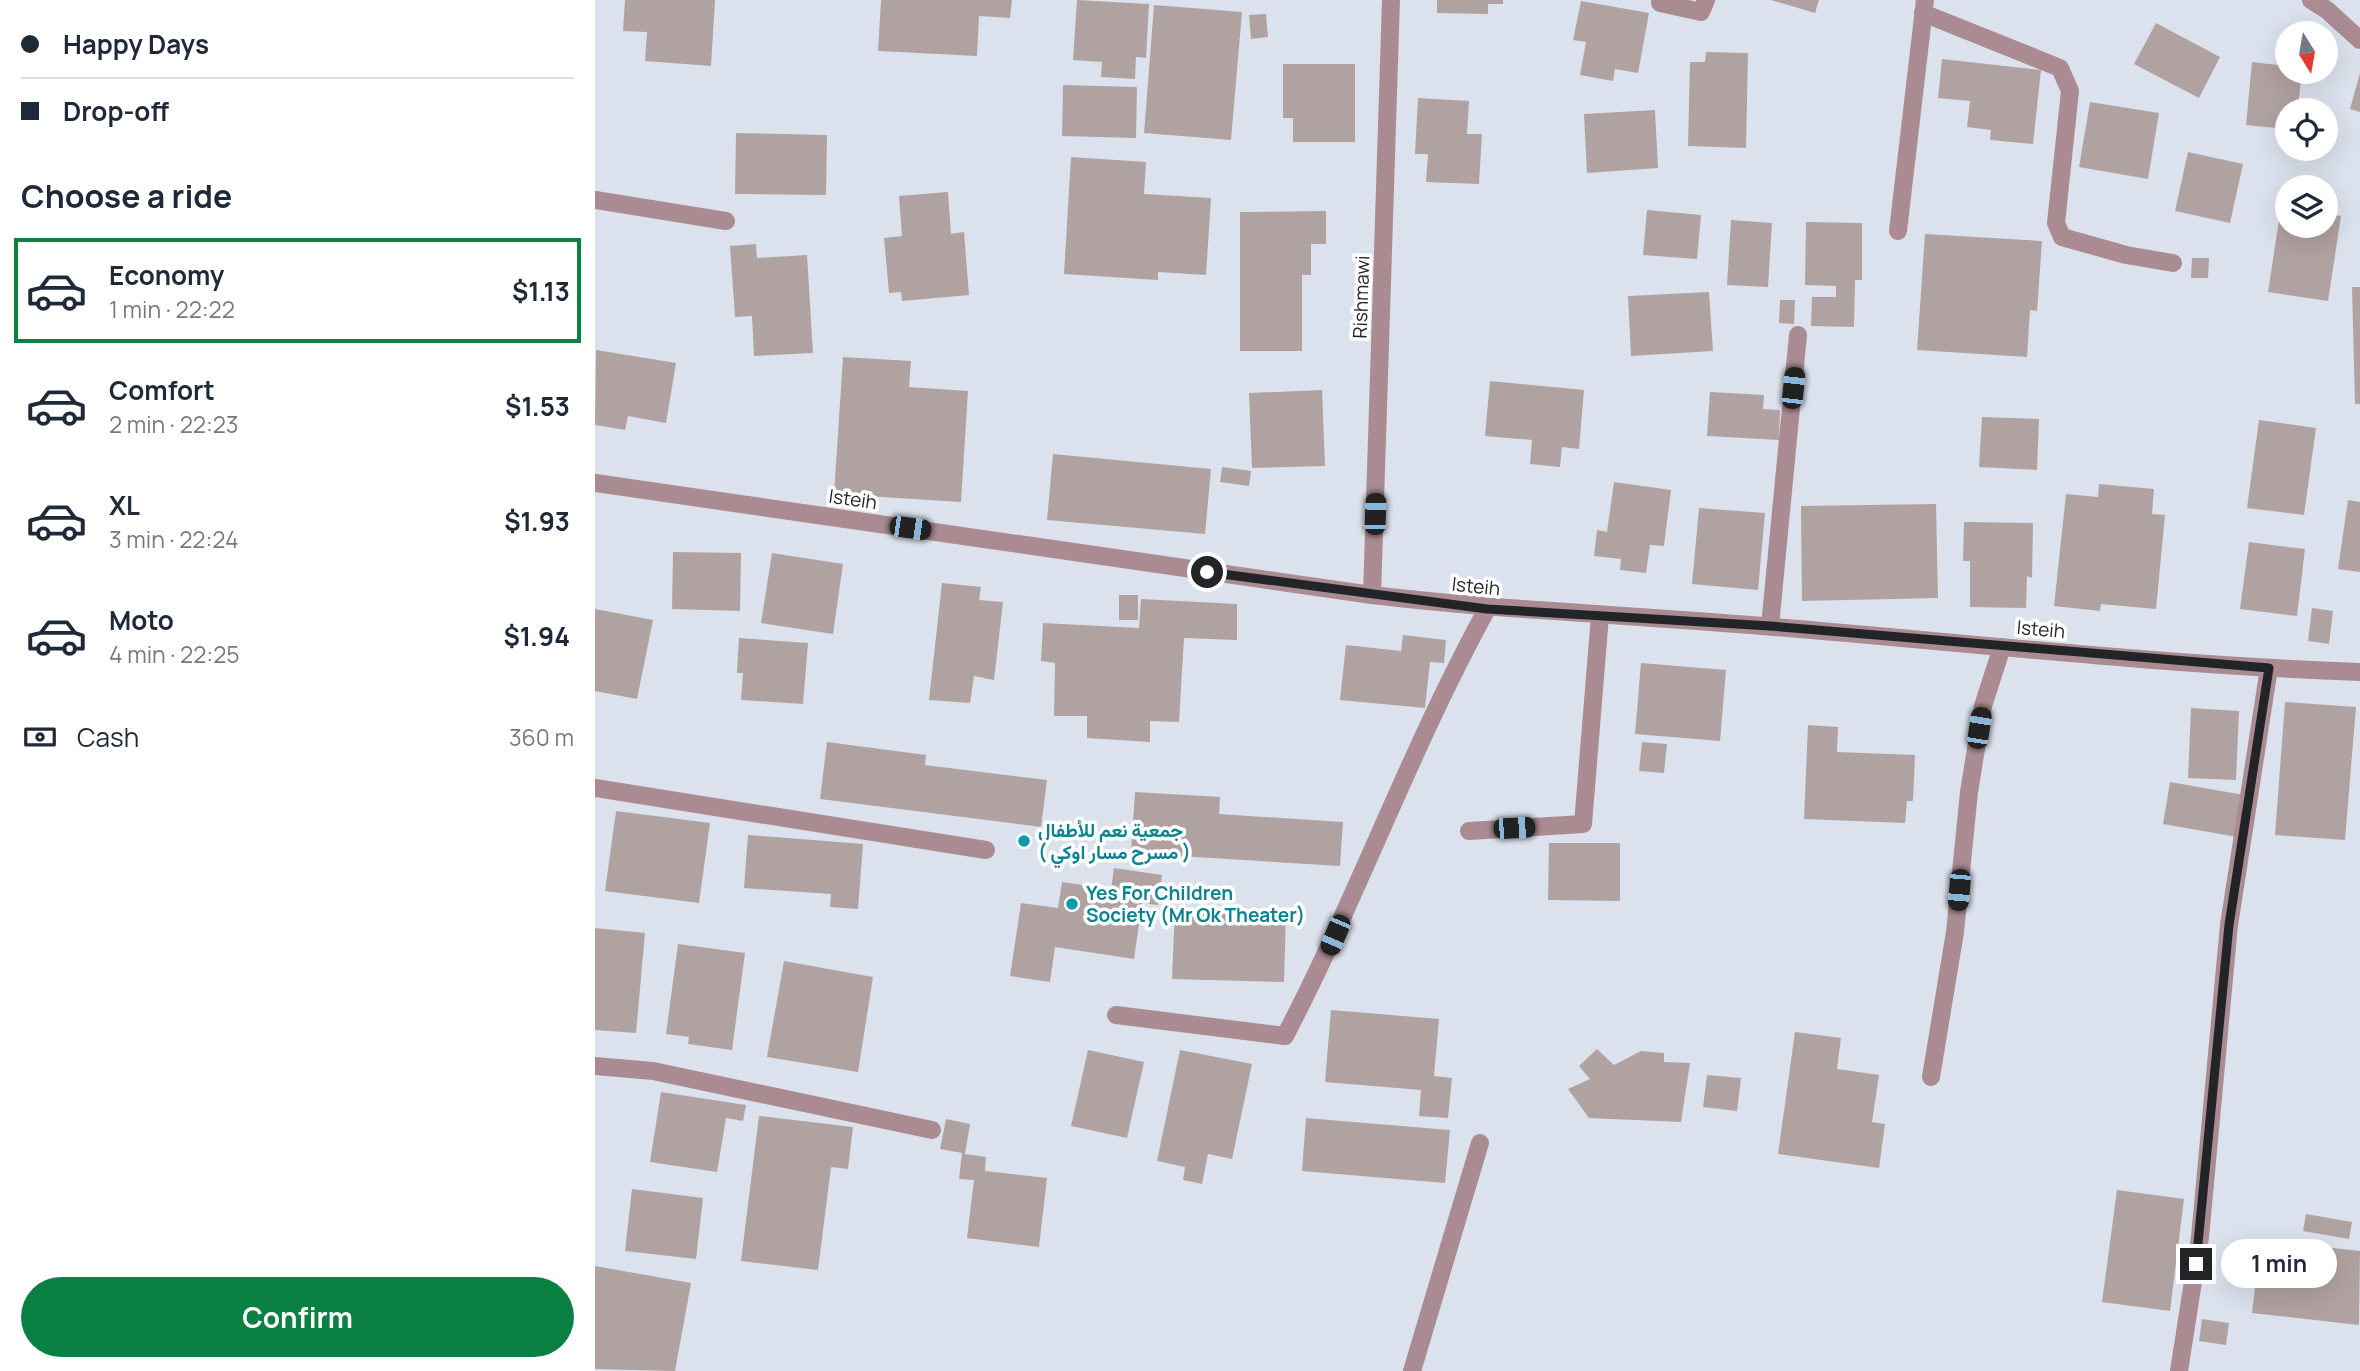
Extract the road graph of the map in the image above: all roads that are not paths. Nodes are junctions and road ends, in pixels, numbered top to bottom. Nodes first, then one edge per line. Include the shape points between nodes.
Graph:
1 (1391, 0) edge
2 (1706, 0) edge
3 (2311, 0) edge
4 (1660, 4) dead end
5 (1924, 6) edge
6 (2360, 40) edge
7 (595, 200) edge
8 (726, 221) dead end
9 (1898, 231) dead end
10 (2173, 263) dead end
11 (1798, 335) dead end
12 (595, 482) edge
13 (1372, 595) junction
14 (1487, 609) junction
15 (1600, 616) junction
16 (1770, 626) junction
17 (2002, 647) junction
18 (2269, 668) junction
19 (2360, 672) edge
20 (595, 788) edge
21 (1469, 831) dead end
22 (986, 850) dead end
23 (1116, 1015) dead end
24 (595, 1066) edge
25 (1931, 1077) dead end
26 (932, 1130) dead end
27 (1480, 1143) dead end
28 (1412, 1371) edge
29 (2179, 1371) edge

1 - 13 street, Rishmawi
2 - 4 street via 1701,12
3 - 6 street
5 - 9 street
5 - 10 street via 2060,68 2070,91 2056,222 2062,237
7 - 8 street
11 - 16 street
12 - 13 street, Isteih
13 - 14 street, Isteih
14 - 15 street, Isteih
14 - 23 street via 1448,680 1285,1036
15 - 16 street, Isteih
15 - 21 street via 1583,824
16 - 17 street, Isteih
17 - 18 street, Isteih
17 - 25 street via 1983,706 1955,932
18 - 19 street, Isteih
18 - 29 street via 2229,925 2200,1237
20 - 22 street
24 - 26 street via 653,1072
27 - 28 street

